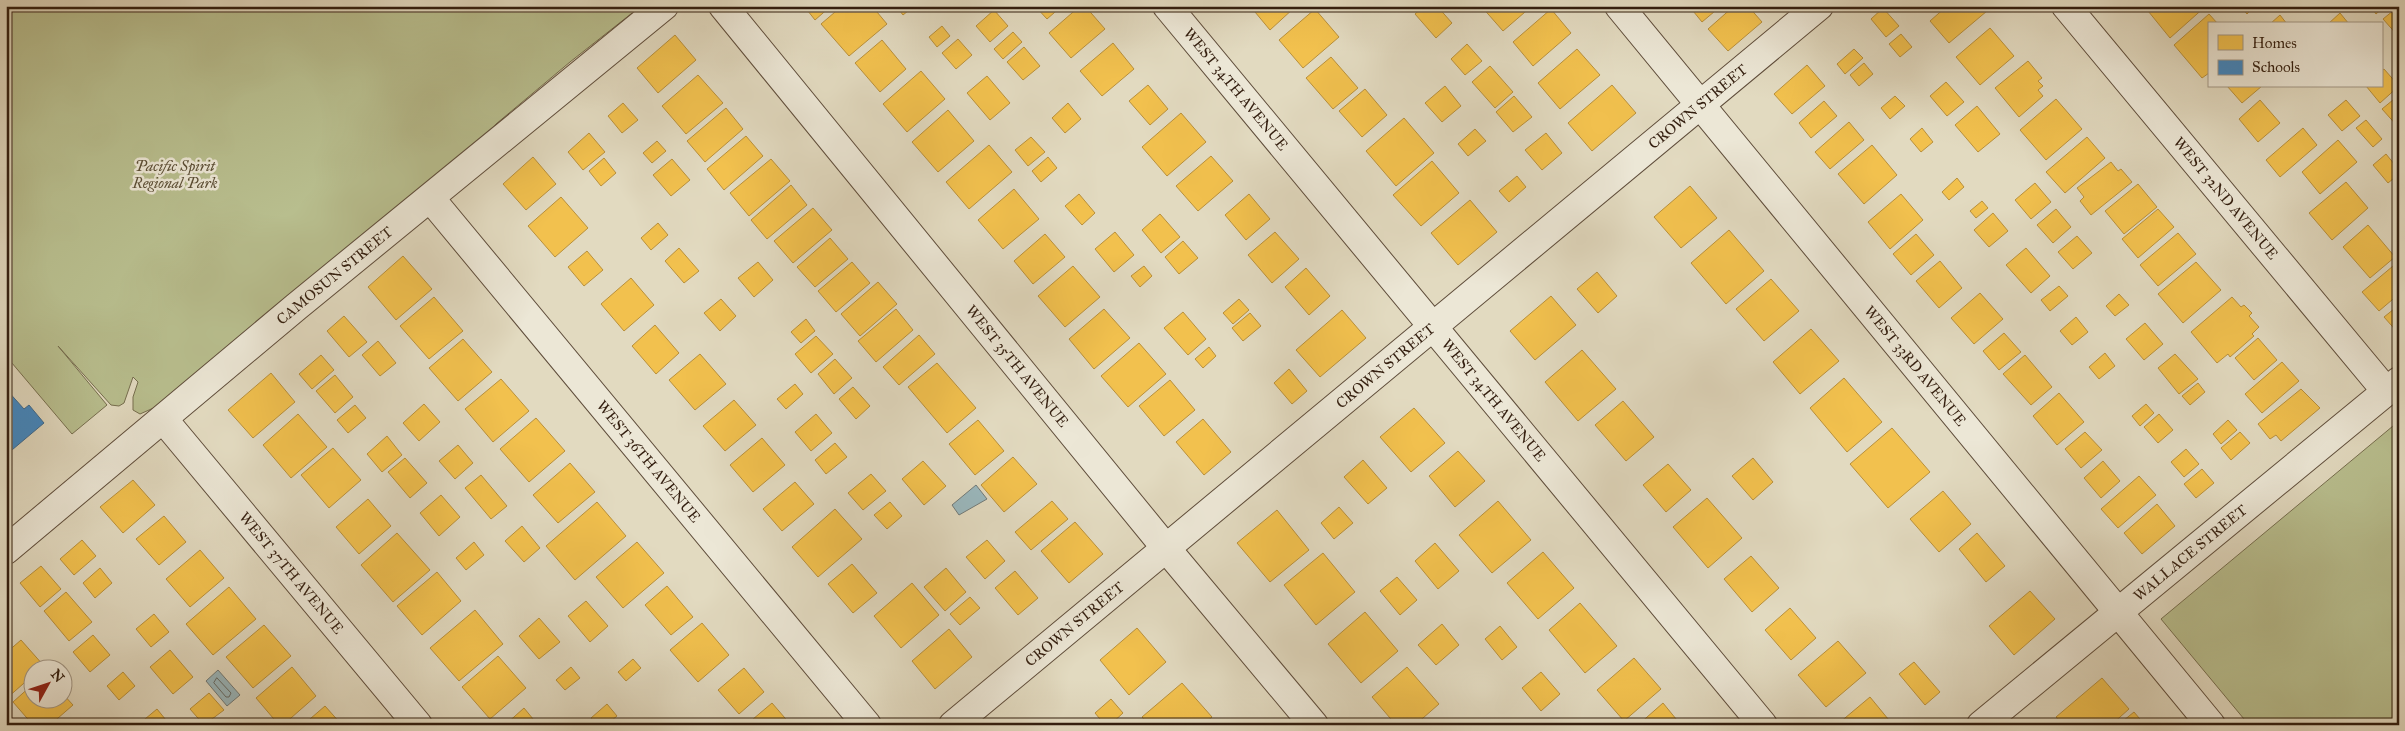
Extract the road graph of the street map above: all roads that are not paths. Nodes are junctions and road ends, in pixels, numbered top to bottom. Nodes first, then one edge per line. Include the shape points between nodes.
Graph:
1 (664, 6) edge
2 (723, 6) edge
3 (1167, 6) edge
4 (1619, 6) edge
5 (1819, 6) edge
6 (2066, 6) edge
7 (1701, 105) junction
8 (432, 199) junction
9 (1432, 327) junction
10 (2392, 386) edge
11 (164, 420) junction
12 (1165, 547) junction
13 (6, 550) edge
14 (2118, 612) junction
15 (418, 725) edge
16 (867, 725) edge
17 (953, 725) edge
18 (1314, 725) edge
19 (1763, 725) edge
20 (1981, 725) edge
21 (2211, 725) edge

1 - 8 street, CAMOSUN STREET
2 - 12 street, WEST 35TH AVENUE
3 - 9 street, WEST 34TH AVENUE
4 - 7 street, WEST 33RD AVENUE
5 - 7 street, CROWN STREET
6 - 10 street, WEST 32ND AVENUE
7 - 9 street, CROWN STREET
7 - 14 street, WEST 33RD AVENUE
8 - 11 street, CAMOSUN STREET
8 - 16 street, WEST 36TH AVENUE
9 - 12 street, CROWN STREET
9 - 19 street, WEST 34TH AVENUE
10 - 14 street, WALLACE STREET
11 - 13 street, CAMOSUN STREET
11 - 15 street, WEST 37TH AVENUE
12 - 17 street, CROWN STREET
12 - 18 street, WEST 35TH AVENUE
14 - 20 street, WALLACE STREET
14 - 21 street, WEST 33RD AVENUE

